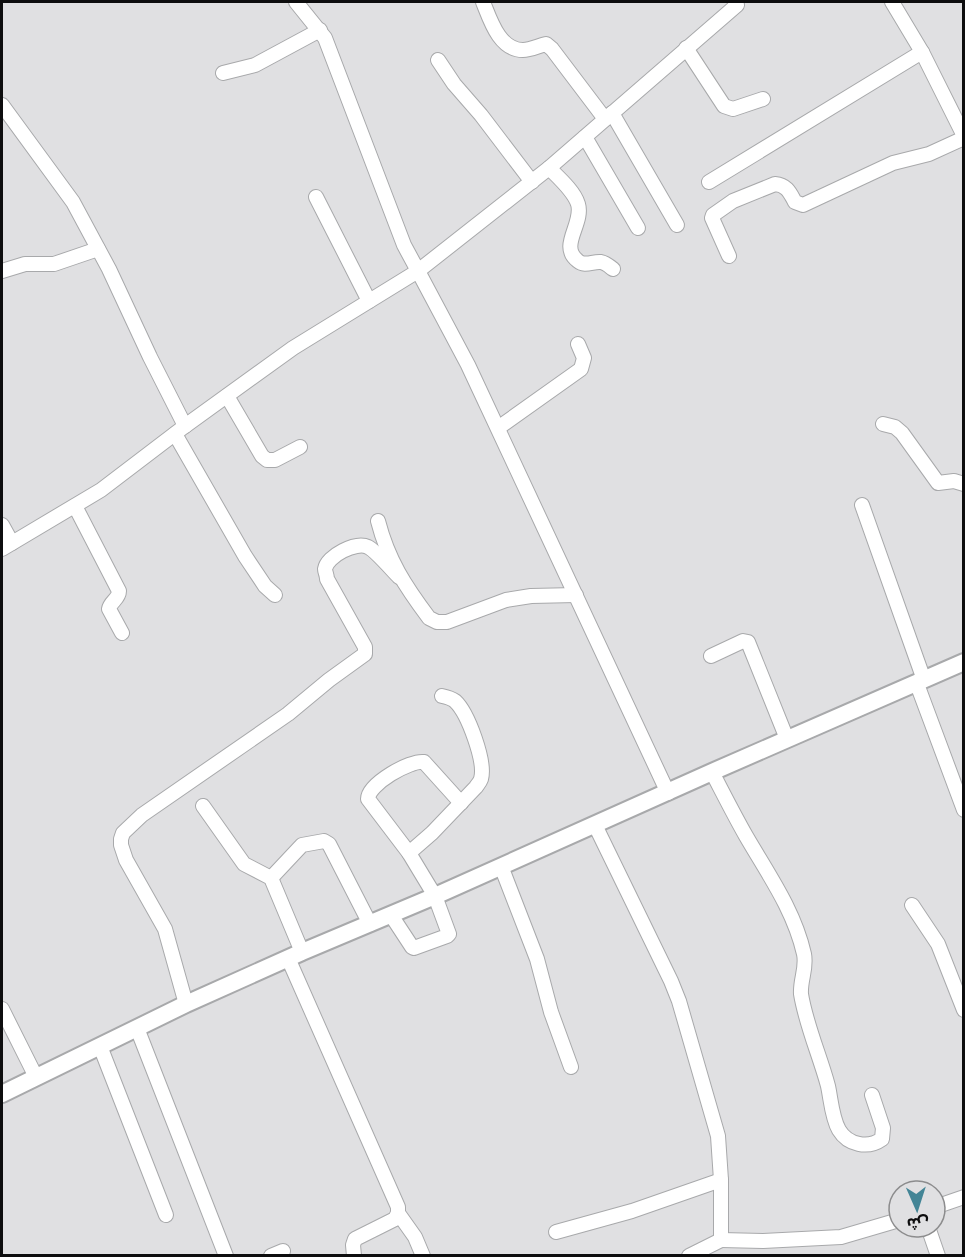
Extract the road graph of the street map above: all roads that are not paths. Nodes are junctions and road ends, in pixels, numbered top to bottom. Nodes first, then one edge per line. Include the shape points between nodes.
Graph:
1 (296, 2) edge
2 (483, 2) edge
3 (892, 2) edge
4 (739, 3) edge
5 (320, 30) junction
6 (687, 48) junction
7 (922, 52) junction
8 (438, 60) dead end
9 (223, 73) dead end
10 (763, 99) dead end
11 (2, 105) edge
12 (608, 116) junction
13 (585, 136) junction
14 (963, 137) edge
15 (549, 168) junction
16 (532, 182) junction
17 (709, 182) dead end
18 (316, 197) dead end
19 (677, 225) dead end
20 (638, 228) dead end
21 (98, 249) junction
22 (729, 256) dead end
23 (613, 269) dead end
24 (2, 271) edge
25 (418, 271) junction
26 (369, 301) junction
27 (578, 344) dead end
28 (227, 396) junction
29 (883, 424) dead end
30 (498, 428) junction
31 (180, 430) junction
32 (300, 447) dead end
33 (963, 484) edge
34 (862, 505) dead end
35 (75, 506) junction
36 (378, 521) dead end
37 (2, 525) edge
38 (7, 546) edge
39 (399, 577) junction
40 (275, 595) dead end
41 (576, 595) junction
42 (122, 633) dead end
43 (711, 656) dead end
44 (963, 662) edge
45 (920, 682) junction
46 (442, 696) dead end
47 (787, 739) junction
48 (712, 771) junction
49 (668, 793) junction
50 (461, 803) junction
51 (203, 806) dead end
52 (963, 810) edge
53 (595, 825) junction
54 (410, 853) junction
55 (501, 866) junction
56 (271, 878) junction
57 (435, 896) junction
58 (912, 905) dead end
59 (391, 915) junction
60 (370, 924) junction
61 (295, 955) junction
62 (186, 1004) junction
63 (2, 1009) edge
64 (963, 1010) edge
65 (137, 1028) junction
66 (100, 1046) junction
67 (571, 1067) dead end
68 (36, 1077) junction
69 (2, 1094) edge
70 (872, 1095) dead end
71 (721, 1180) junction
72 (963, 1197) edge
73 (947, 1203) edge
74 (398, 1213) junction
75 (166, 1215) dead end
76 (887, 1224) edge
77 (555, 1232) dead end
78 (932, 1239) edge
79 (721, 1240) junction
80 (226, 1256) edge
81 (354, 1256) edge
82 (423, 1256) edge
83 (689, 1256) edge
84 (938, 1256) edge

1 - 5 street
2 - 12 street via 504,42 524,50 546,44
3 - 7 street
4 - 6 street
5 - 9 street via 255,65
5 - 25 street via 404,245
6 - 10 street via 724,106 733,109
6 - 12 street
7 - 14 street
7 - 17 street
8 - 16 street
11 - 21 street via 73,202
12 - 13 street
12 - 19 street
13 - 15 street
13 - 20 street
14 - 22 street via 929,154 893,163 803,205 795,202 783,185 775,184 733,201 712,218
15 - 16 street
15 - 23 street via 578,204 579,222 570,238 577,260 585,264 604,262
16 - 25 street
18 - 26 street
21 - 24 street via 54,264 25,264
21 - 31 street
25 - 26 street
25 - 30 street
26 - 28 street via 293,348
27 - 30 street via 584,358 581,369
28 - 31 street
28 - 32 street via 267,460
29 - 33 street via 902,433 938,483
30 - 41 street
31 - 35 street via 115,481
31 - 40 street via 245,556
34 - 45 street
35 - 38 street
35 - 42 street via 119,591 109,609
36 - 39 street
37 - 38 street
39 - 41 street via 429,618 437,622 506,600
39 - 62 street via 368,547 357,545 341,551 329,562 327,579 366,654 288,714 142,815 123,833 121,845 126,860 165,928
41 - 49 street
43 - 47 street via 748,642
44 - 45 main road
45 - 47 main road
45 - 52 street
46 - 50 street via 451,698 461,708 482,770 476,787
47 - 48 main road
48 - 49 main road
48 - 70 street via 777,885 804,953 803,1003 837,1128 851,1142 862,1145 882,1138 883,1128
49 - 53 main road
50 - 54 street
50 - 54 street via 424,762 417,761 385,777 369,793 368,800
51 - 56 street via 244,864
53 - 55 main road
53 - 71 street via 679,1001 718,1136
54 - 57 street
55 - 57 main road
55 - 67 street via 537,959 550,1012
56 - 60 street via 302,845 324,841
56 - 61 street
57 - 59 main road
57 - 59 street via 449,930 447,936 412,947
58 - 64 street via 938,944
59 - 60 main road
60 - 61 main road
61 - 62 main road
61 - 74 street
62 - 65 main road
63 - 68 street
65 - 66 main road
65 - 80 street
66 - 68 main road
66 - 75 street
68 - 69 main road
71 - 77 street
71 - 79 street
72 - 73 street
74 - 81 street via 395,1219 355,1239
74 - 82 street
76 - 79 street via 842,1237
78 - 84 street
79 - 83 street

